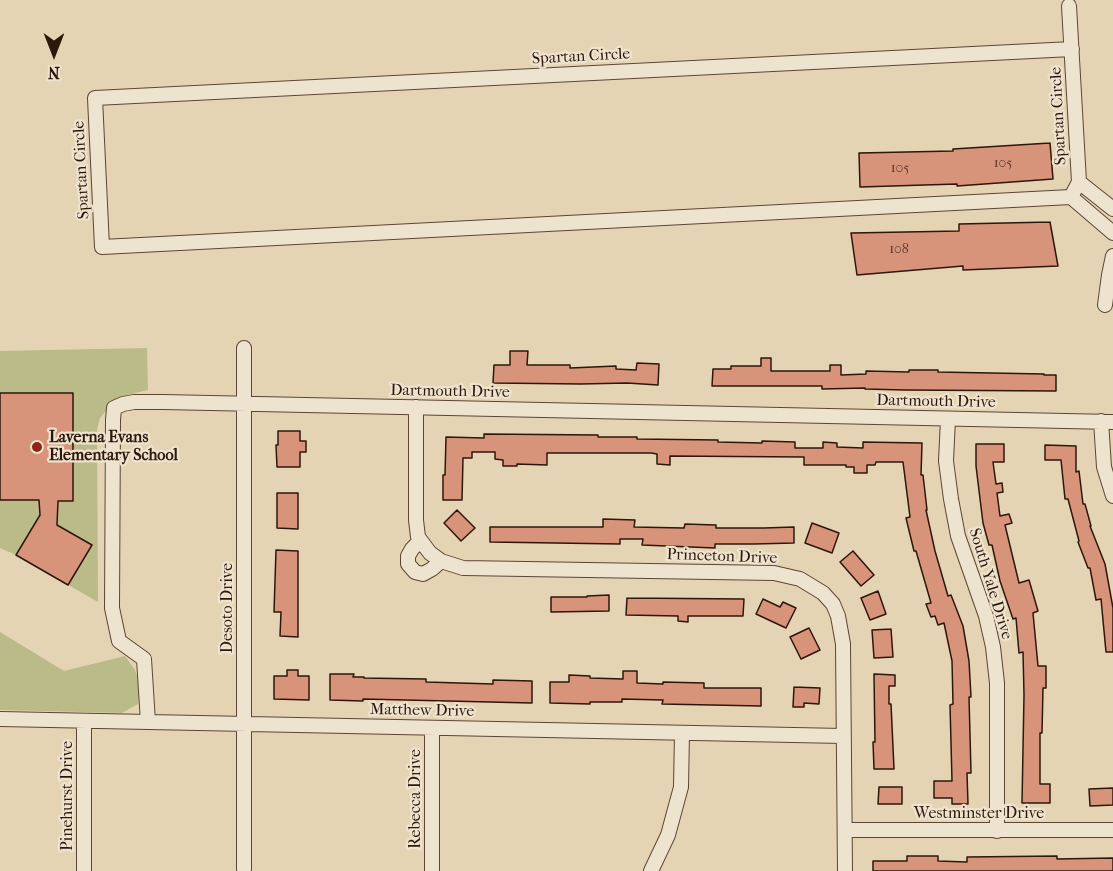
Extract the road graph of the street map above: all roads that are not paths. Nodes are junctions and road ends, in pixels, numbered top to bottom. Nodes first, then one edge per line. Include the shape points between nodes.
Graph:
1 (1069, 6) dead end
2 (1072, 49) junction
3 (1079, 182) junction
4 (1071, 197) junction
5 (1113, 209) edge
6 (1113, 233) edge
7 (1113, 256) edge
8 (1105, 305) dead end
9 (244, 348) dead end
10 (245, 404) junction
11 (416, 407) junction
12 (948, 419) junction
13 (1107, 422) edge
14 (1113, 496) edge
15 (420, 540) junction
16 (441, 561) junction
17 (0, 719) edge
18 (84, 721) junction
19 (148, 722) junction
20 (244, 724) junction
21 (432, 728) junction
22 (682, 733) junction
23 (843, 736) junction
24 (845, 830) junction
25 (1113, 830) edge
26 (997, 831) junction
27 (244, 869) dead end
28 (84, 871) edge
29 (432, 871) edge
30 (651, 871) edge
31 (845, 871) edge

1 - 2 street, Spartan Circle
2 - 3 street, Spartan Circle
2 - 4 street, Spartan Circle via 95,98 102,247
3 - 4 street, Spartan Circle
3 - 5 street, Spartan Circle
4 - 6 street
7 - 8 street
9 - 10 street, Desoto Drive
10 - 11 street, Dartmouth Drive
10 - 19 street, Dartmouth Drive via 134,402 114,408 112,608 119,641 144,659
10 - 20 street, Desoto Drive
11 - 12 street, Dartmouth Drive
11 - 15 street via 416,520
12 - 13 street, Dartmouth Drive
12 - 26 street, South Yale Drive via 946,461 958,536 993,647 997,683
13 - 14 street via 1104,467
15 - 16 street
15 - 16 street via 408,556 408,564 415,572 423,574
16 - 23 street, Princeton Drive via 463,568 774,573 800,579 823,593 838,616 843,644
17 - 18 street, Matthew Drive
18 - 19 street, Matthew Drive
18 - 28 street, Pinehurst Drive
19 - 20 street, Matthew Drive
20 - 21 street, Matthew Drive
20 - 27 street, Desoto Drive
21 - 22 street, Matthew Drive
21 - 29 street, Rebecca Drive
22 - 23 street, Matthew Drive
22 - 30 street via 681,787 668,835
23 - 24 street, Princeton Drive
24 - 26 street, Westminster Drive
24 - 31 street, Princeton Drive
25 - 26 street, Westminster Drive

